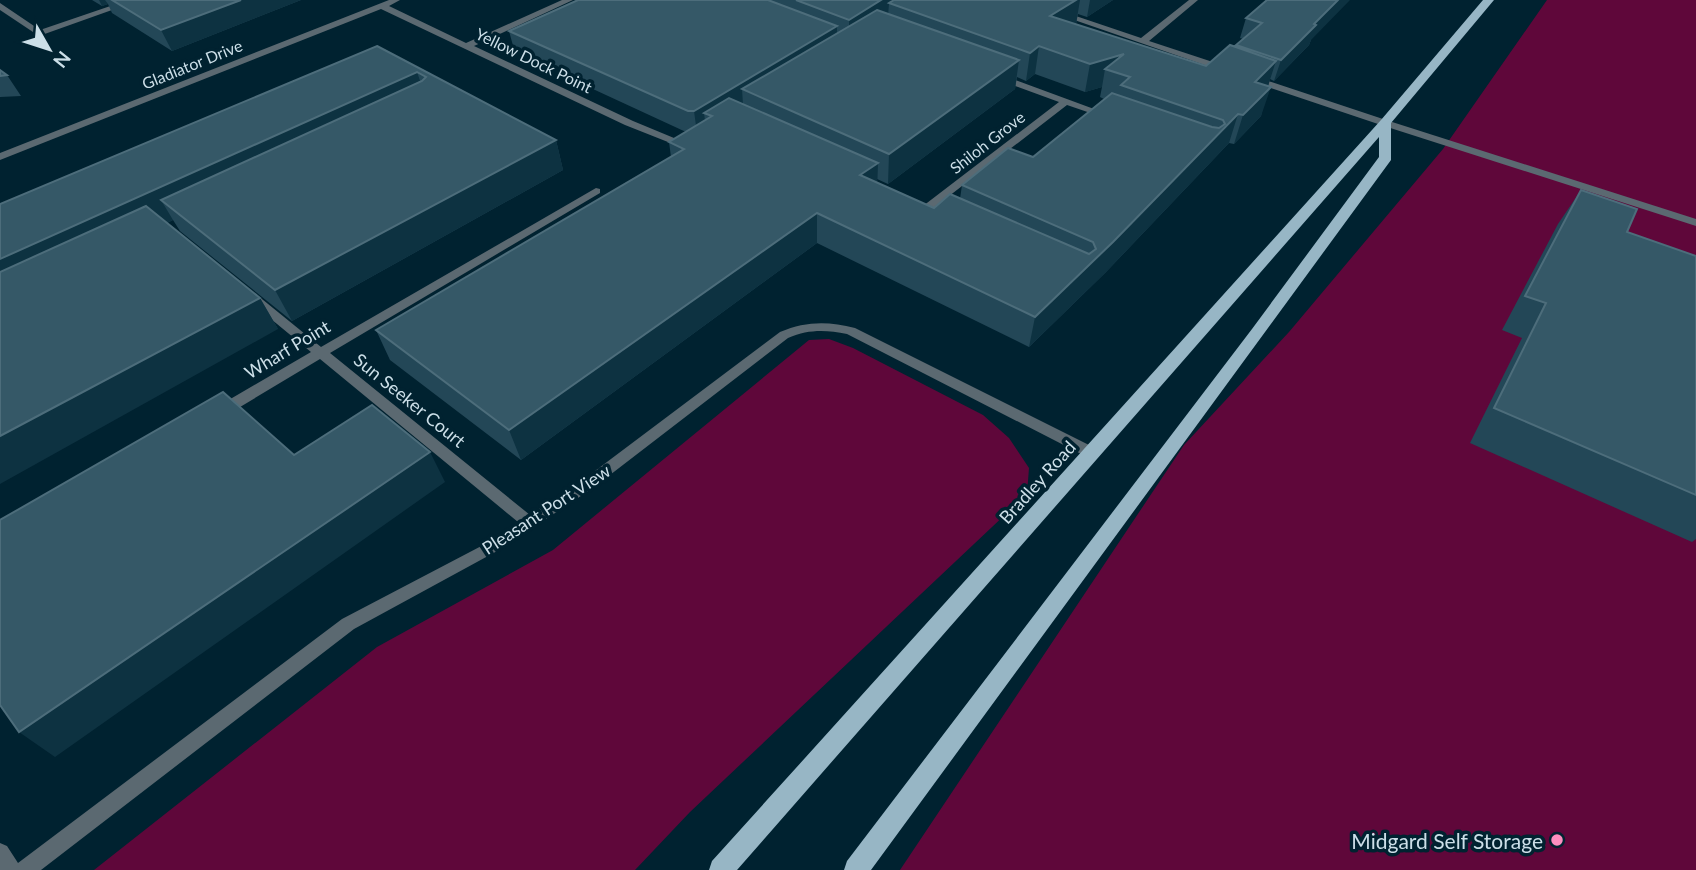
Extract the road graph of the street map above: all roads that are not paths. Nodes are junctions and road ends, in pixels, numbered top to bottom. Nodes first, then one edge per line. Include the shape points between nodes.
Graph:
1 (136, 0) edge
2 (397, 0) edge
3 (569, 0) edge
4 (1194, 0) edge
5 (1489, 0) edge
6 (0, 6) edge
7 (382, 6) junction
8 (1055, 12) edge
9 (1143, 41) junction
10 (466, 46) junction
11 (1232, 71) edge
12 (990, 73) edge
13 (1245, 76) edge
14 (1066, 101) junction
15 (1118, 119) edge
16 (1385, 123) junction
17 (700, 139) edge
18 (0, 157) edge
19 (596, 191) dead end
20 (915, 202) edge
21 (927, 208) junction
22 (939, 213) edge
23 (1696, 223) edge
24 (243, 290) edge
25 (320, 352) junction
26 (201, 423) edge
27 (1091, 453) junction
28 (529, 523) junction
29 (0, 853) edge
30 (10, 870) edge
31 (25, 870) edge
32 (721, 870) edge
33 (856, 870) edge

1 - 6 street via 39,33
2 - 7 street, Gladiator Drive
3 - 10 street
4 - 9 street
5 - 16 main road, Bradley Road
7 - 10 street, Yellow Dock Point
7 - 18 street, Gladiator Drive
8 - 9 street
9 - 11 street
10 - 17 street, Yellow Dock Point via 673,141
12 - 14 street
13 - 16 street
14 - 15 street
14 - 21 street, Shiloh Grove
16 - 23 street
16 - 27 main road, Bradley Road
16 - 33 main road via 1386,157
19 - 25 street, Wharf Point
20 - 21 street
21 - 22 street
24 - 25 street, Sun Seeker Court
25 - 26 street, Wharf Point
25 - 28 street, Sun Seeker Court
27 - 28 street, Pleasant Port View via 851,331 804,326 784,335 588,484
27 - 32 main road, Bradley Road
28 - 31 street, Pleasant Port View via 348,624
29 - 30 street

